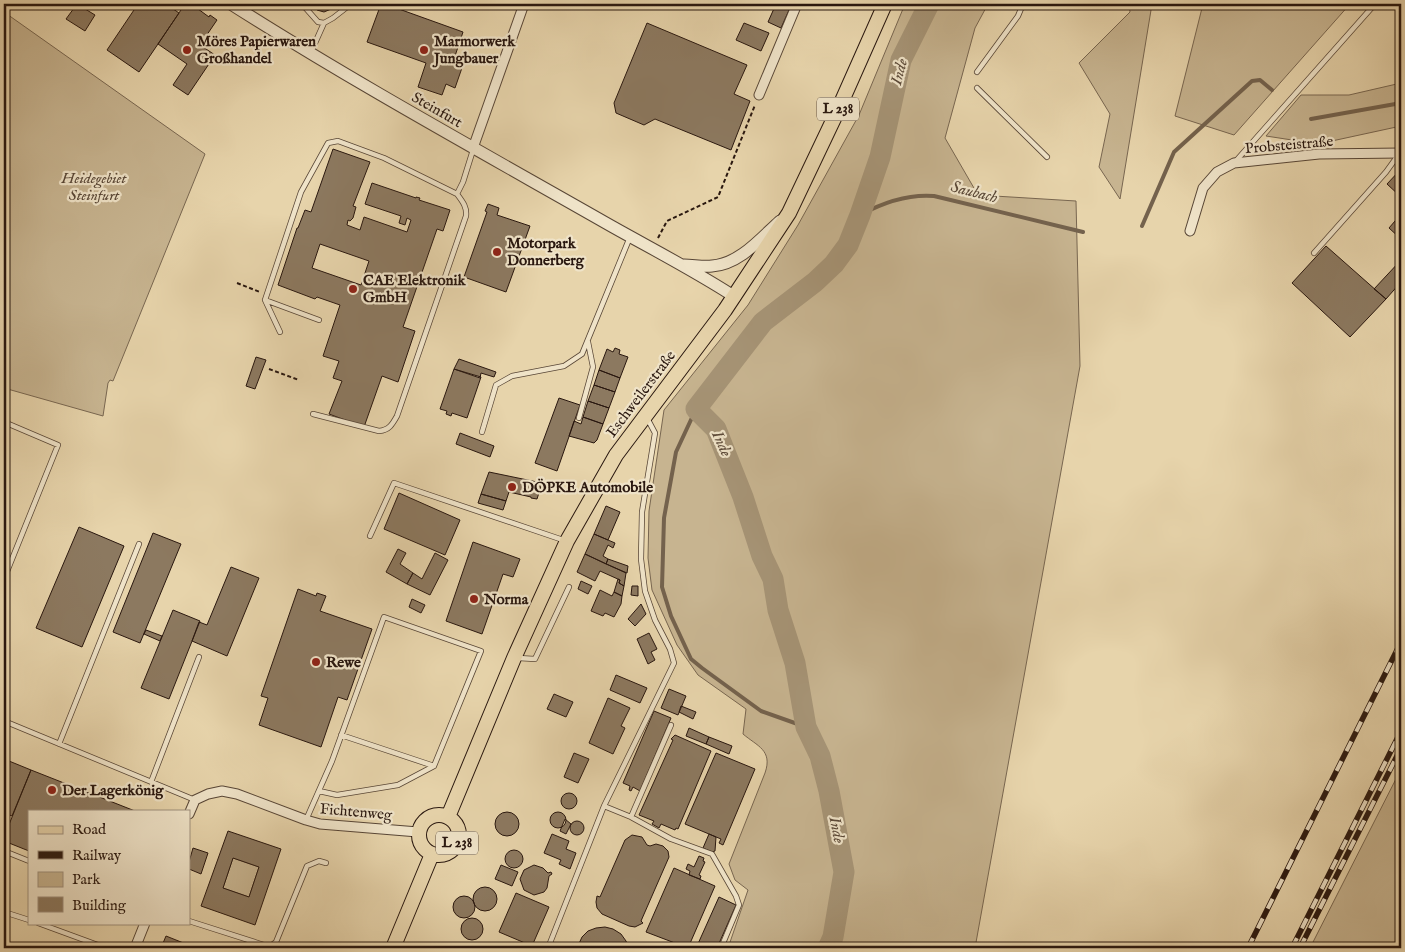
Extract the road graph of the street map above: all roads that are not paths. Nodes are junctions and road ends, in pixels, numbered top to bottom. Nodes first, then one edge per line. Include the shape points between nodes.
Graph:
1 (231, 4) edge
2 (302, 4) edge
3 (351, 4) edge
4 (524, 4) edge
5 (797, 4) edge
6 (885, 4) edge
7 (1023, 4) edge
8 (1375, 4) edge
9 (324, 23) junction
10 (310, 53) junction
11 (977, 72) dead end
12 (977, 88) dead end
13 (759, 96) road end
14 (473, 148) junction
15 (1401, 153) edge
16 (1047, 157) dead end
17 (1234, 163) junction
18 (457, 194) junction
19 (789, 213) junction
20 (1190, 231) dead end
21 (630, 237) junction
22 (1314, 252) dead end
23 (682, 264) junction
24 (266, 297) junction
25 (735, 297) junction
26 (319, 320) dead end
27 (280, 332) dead end
28 (588, 341) junction
29 (313, 414) dead end
30 (645, 415) junction
31 (579, 418) dead end
32 (4, 422) edge
33 (482, 432) dead end
34 (370, 536) dead end
35 (567, 541) junction
36 (139, 544) dead end
37 (4, 580) edge
38 (569, 587) dead end
39 (199, 657) dead end
40 (514, 658) junction
41 (4, 721) edge
42 (671, 725) dead end
43 (341, 735) junction
44 (58, 744) junction
45 (434, 766) junction
46 (151, 782) junction
47 (319, 791) junction
48 (195, 800) junction
49 (604, 806) junction
50 (190, 812) edge
51 (448, 816) junction
52 (631, 817) junction
53 (306, 820) junction
54 (418, 832) junction
55 (4, 851) edge
56 (432, 854) junction
57 (28, 861) edge
58 (326, 863) dead end
59 (4, 912) edge
60 (28, 920) edge
61 (190, 921) edge
62 (41, 924) edge
63 (145, 924) edge
64 (106, 948) edge
65 (136, 948) edge
66 (393, 948) edge
67 (548, 948) edge
68 (721, 948) edge

1 - 10 street, Steinfurt
2 - 9 lane via 318,22
3 - 9 lane
4 - 14 street
5 - 13 street
6 - 19 main road, Eschweilerstraße / L 238
7 - 11 lane via 1018,16
8 - 17 lane
9 - 10 lane
10 - 14 street, Steinfurt
12 - 16 lane
14 - 18 lane
14 - 21 street, Steinfurt
15 - 17 street, Probsteistraße via 1319,154
15 - 22 lane
17 - 20 street, Probsteistraße via 1217,172 1204,188
18 - 24 lane via 384,158 338,141 328,143 301,192
18 - 29 lane via 465,205 466,216 392,426 379,431
19 - 23 street via 728,263 712,266
19 - 25 main road, Eschweilerstraße / L 238
21 - 23 street, Steinfurt
21 - 28 lane
23 - 25 street, Steinfurt
24 - 26 lane
24 - 27 lane
25 - 30 main road, Eschweilerstraße / L 238
28 - 31 lane via 593,367
28 - 33 lane via 582,354 564,366 512,376 496,385
30 - 35 main road, Eschweilerstraße / L 238 via 616,454
30 - 49 lane via 656,434 642,512 641,559 645,591 674,663
32 - 37 lane via 58,445
34 - 35 lane via 394,483
35 - 40 main road, Eschweilerstraße / L 238
36 - 44 lane
38 - 40 lane via 535,659
39 - 46 lane
40 - 51 main road, Eschweilerstraße / L 238
41 - 44 lane
42 - 52 lane
43 - 45 lane
43 - 45 lane via 384,617 481,651
43 - 47 lane
44 - 46 lane
45 - 47 lane via 398,784 337,795
46 - 48 lane
47 - 53 lane
48 - 50 street
48 - 53 street, Fichtenweg via 222,791
49 - 52 lane
49 - 67 lane
51 - 54 main road, L 238 via 430,817
51 - 56 main road, L 238 via 458,827 456,846 445,854
52 - 68 lane via 671,840 712,854 739,906
53 - 54 street, Fichtenweg via 335,826
54 - 56 main road, L 238 via 420,843
55 - 57 lane
56 - 66 main road, L 238
58 - 61 lane via 319,861 307,866 272,945
59 - 60 lane
62 - 64 lane
63 - 65 street

